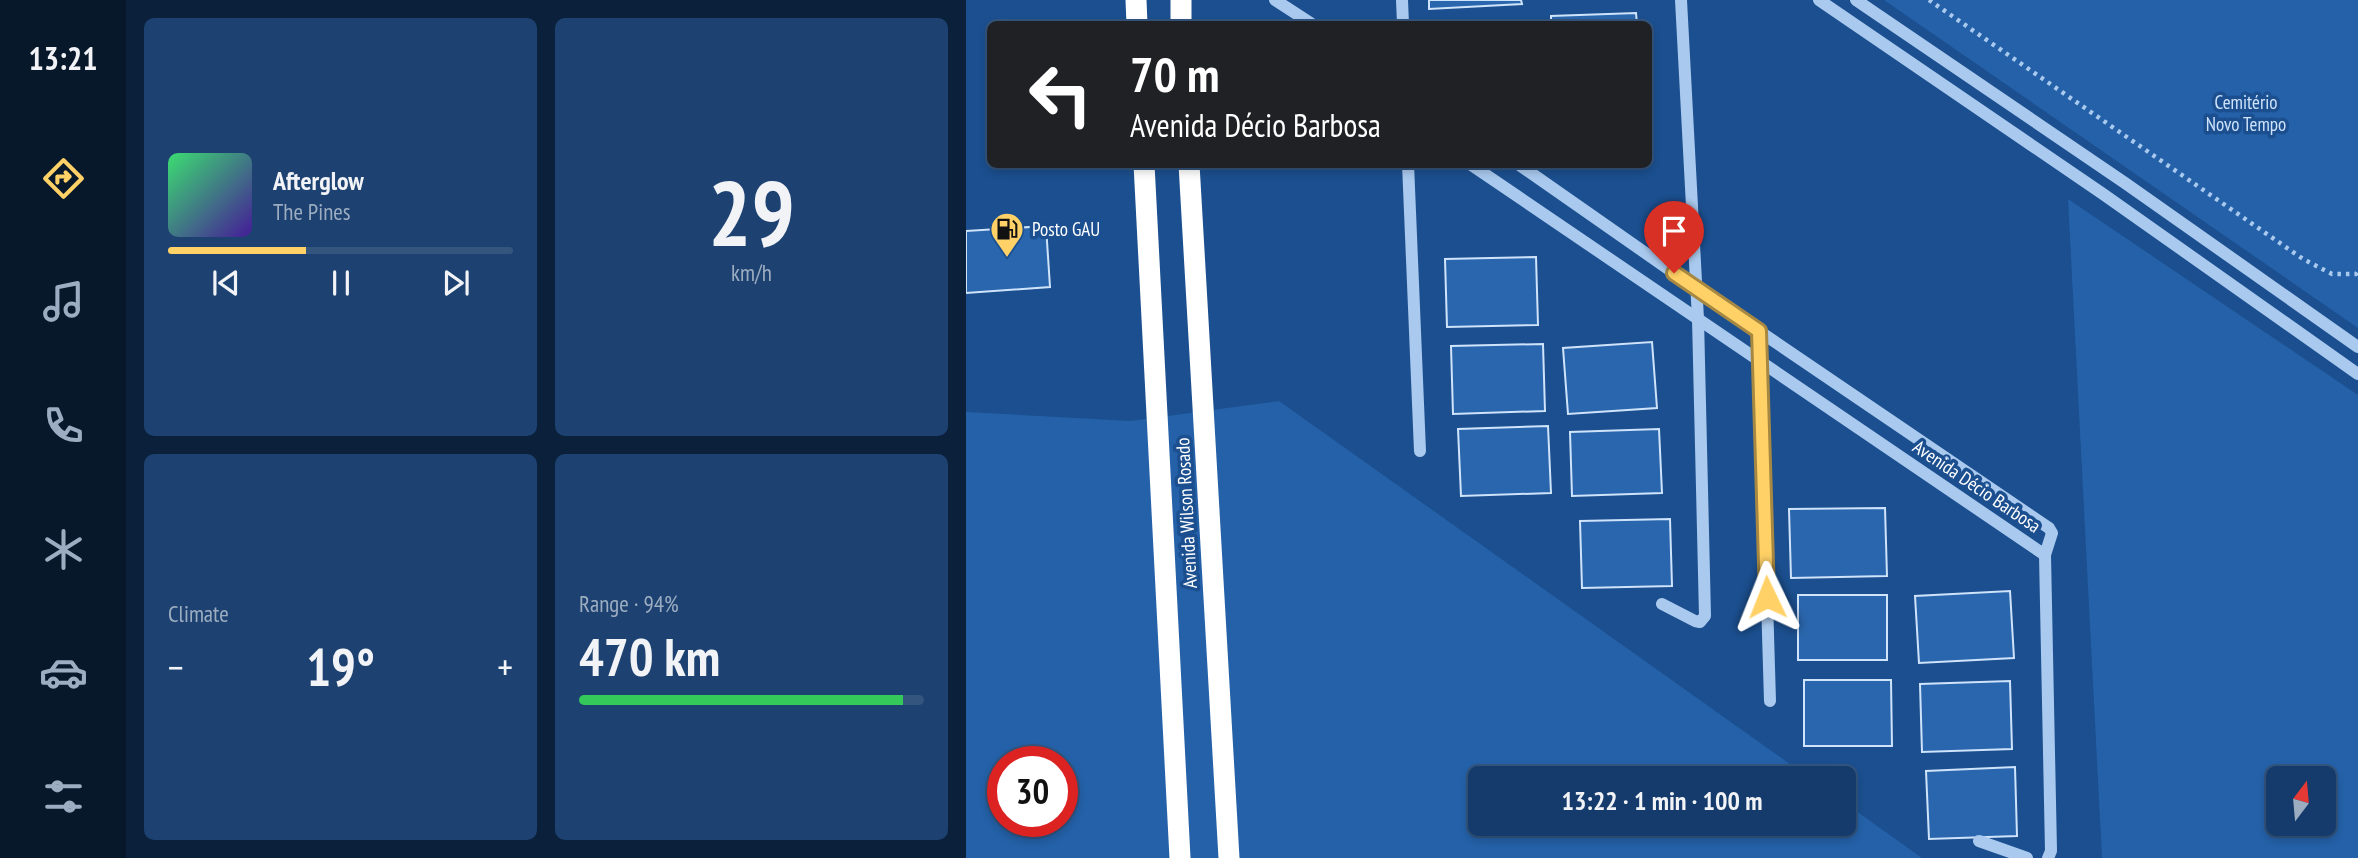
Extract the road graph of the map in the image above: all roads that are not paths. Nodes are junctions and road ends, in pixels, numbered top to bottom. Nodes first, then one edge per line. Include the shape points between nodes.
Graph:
1 (1136, 0) edge
2 (1181, 0) edge
3 (1275, 0) edge
4 (1402, 0) edge
5 (1681, 0) edge
6 (1819, 0) edge
7 (1856, 0) edge
8 (1137, 21) edge
9 (1181, 21) edge
10 (1307, 21) edge
11 (1403, 21) edge
12 (1144, 168) edge
13 (1189, 168) edge
14 (1408, 168) edge
15 (1476, 168) edge
16 (1524, 168) edge
17 (1697, 289) junction
18 (1698, 319) junction
19 (1759, 331) junction
20 (2358, 347) edge
21 (1759, 362) junction
22 (2358, 374) edge
23 (1420, 451) dead end
24 (2045, 555) junction
25 (1662, 604) dead end
26 (1770, 701) dead end
27 (1979, 841) dead end
28 (1180, 858) edge
29 (1229, 858) edge
30 (2027, 858) edge
31 (2048, 858) edge

1 - 8 highway
2 - 9 highway
3 - 10 street
4 - 11 street
5 - 17 street
6 - 22 street
7 - 20 street
12 - 28 highway, Avenida Wilson Rosado
13 - 29 highway, Avenida Wilson Rosado
14 - 23 street
15 - 18 street, Avenida Décio Barbosa
16 - 17 street, Avenida Décio Barbosa
17 - 18 street
17 - 19 street, Avenida Décio Barbosa
18 - 21 street, Avenida Décio Barbosa
18 - 25 street via 1705,616 1695,621
19 - 21 street
19 - 24 street, Avenida Décio Barbosa via 2049,528 2052,533
21 - 24 street, Avenida Décio Barbosa
21 - 26 street
24 - 31 street
27 - 30 street

